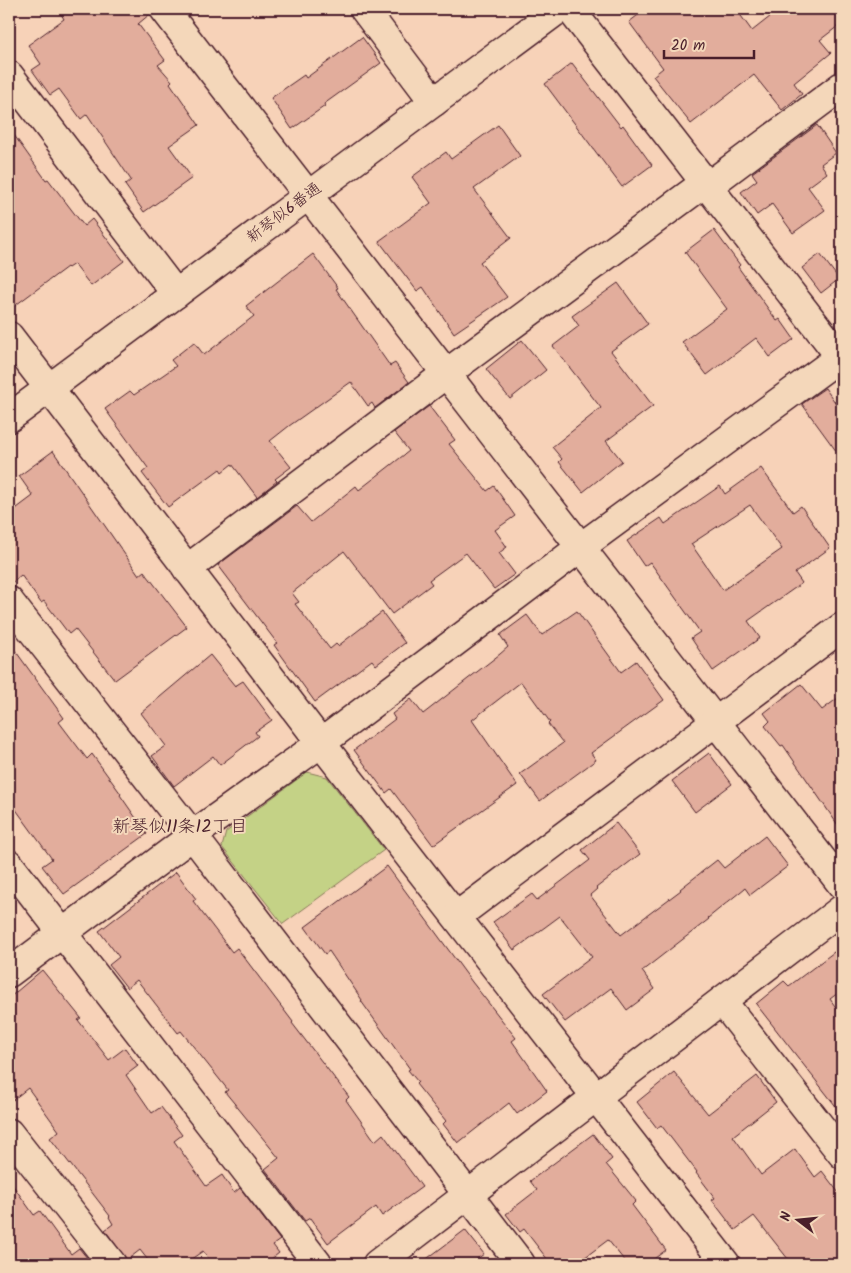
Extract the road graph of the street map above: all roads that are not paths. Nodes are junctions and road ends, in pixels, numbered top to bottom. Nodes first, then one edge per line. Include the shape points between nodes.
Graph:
1 (164, 9) edge
2 (364, 9) edge
3 (559, 9) edge
4 (570, 9) edge
5 (9, 75) edge
6 (842, 86) edge
7 (434, 102) junction
8 (707, 184) junction
9 (309, 195) junction
10 (176, 294) junction
11 (9, 336) edge
12 (841, 358) edge
13 (447, 373) junction
14 (48, 389) junction
15 (9, 418) edge
16 (581, 547) junction
17 (187, 569) junction
18 (9, 601) edge
19 (842, 627) edge
20 (716, 722) junction
21 (321, 743) junction
22 (192, 836) junction
23 (9, 864) edge
24 (842, 885) edge
25 (842, 909) edge
26 (457, 916) junction
27 (62, 933) junction
28 (9, 973) edge
29 (722, 1000) junction
30 (597, 1097) junction
31 (9, 1133) edge
32 (842, 1154) edge
33 (467, 1195) junction
34 (112, 1264) edge
35 (318, 1264) edge
36 (377, 1264) edge
37 (521, 1264) edge
38 (726, 1264) edge

1 - 9 street
2 - 7 street
3 - 7 street, 新琴似6番通
4 - 8 street
5 - 10 street
6 - 8 street
7 - 9 street, 新琴似6番通
8 - 12 street
8 - 13 street
9 - 10 street, 新琴似6番通
9 - 13 street
10 - 14 street, 新琴似6番通
11 - 14 street
12 - 16 street
13 - 16 street
13 - 17 street
14 - 15 street, 新琴似6番通
14 - 17 street
16 - 20 street
16 - 21 street
17 - 21 street
18 - 22 street
19 - 20 street
20 - 24 street
20 - 26 street
21 - 22 street
21 - 26 street
22 - 27 street
22 - 33 street
23 - 27 street
25 - 29 street
26 - 30 street
27 - 28 street
27 - 35 street
29 - 30 street
29 - 32 street
30 - 33 street
30 - 38 street
31 - 34 street
33 - 36 street
33 - 37 street

